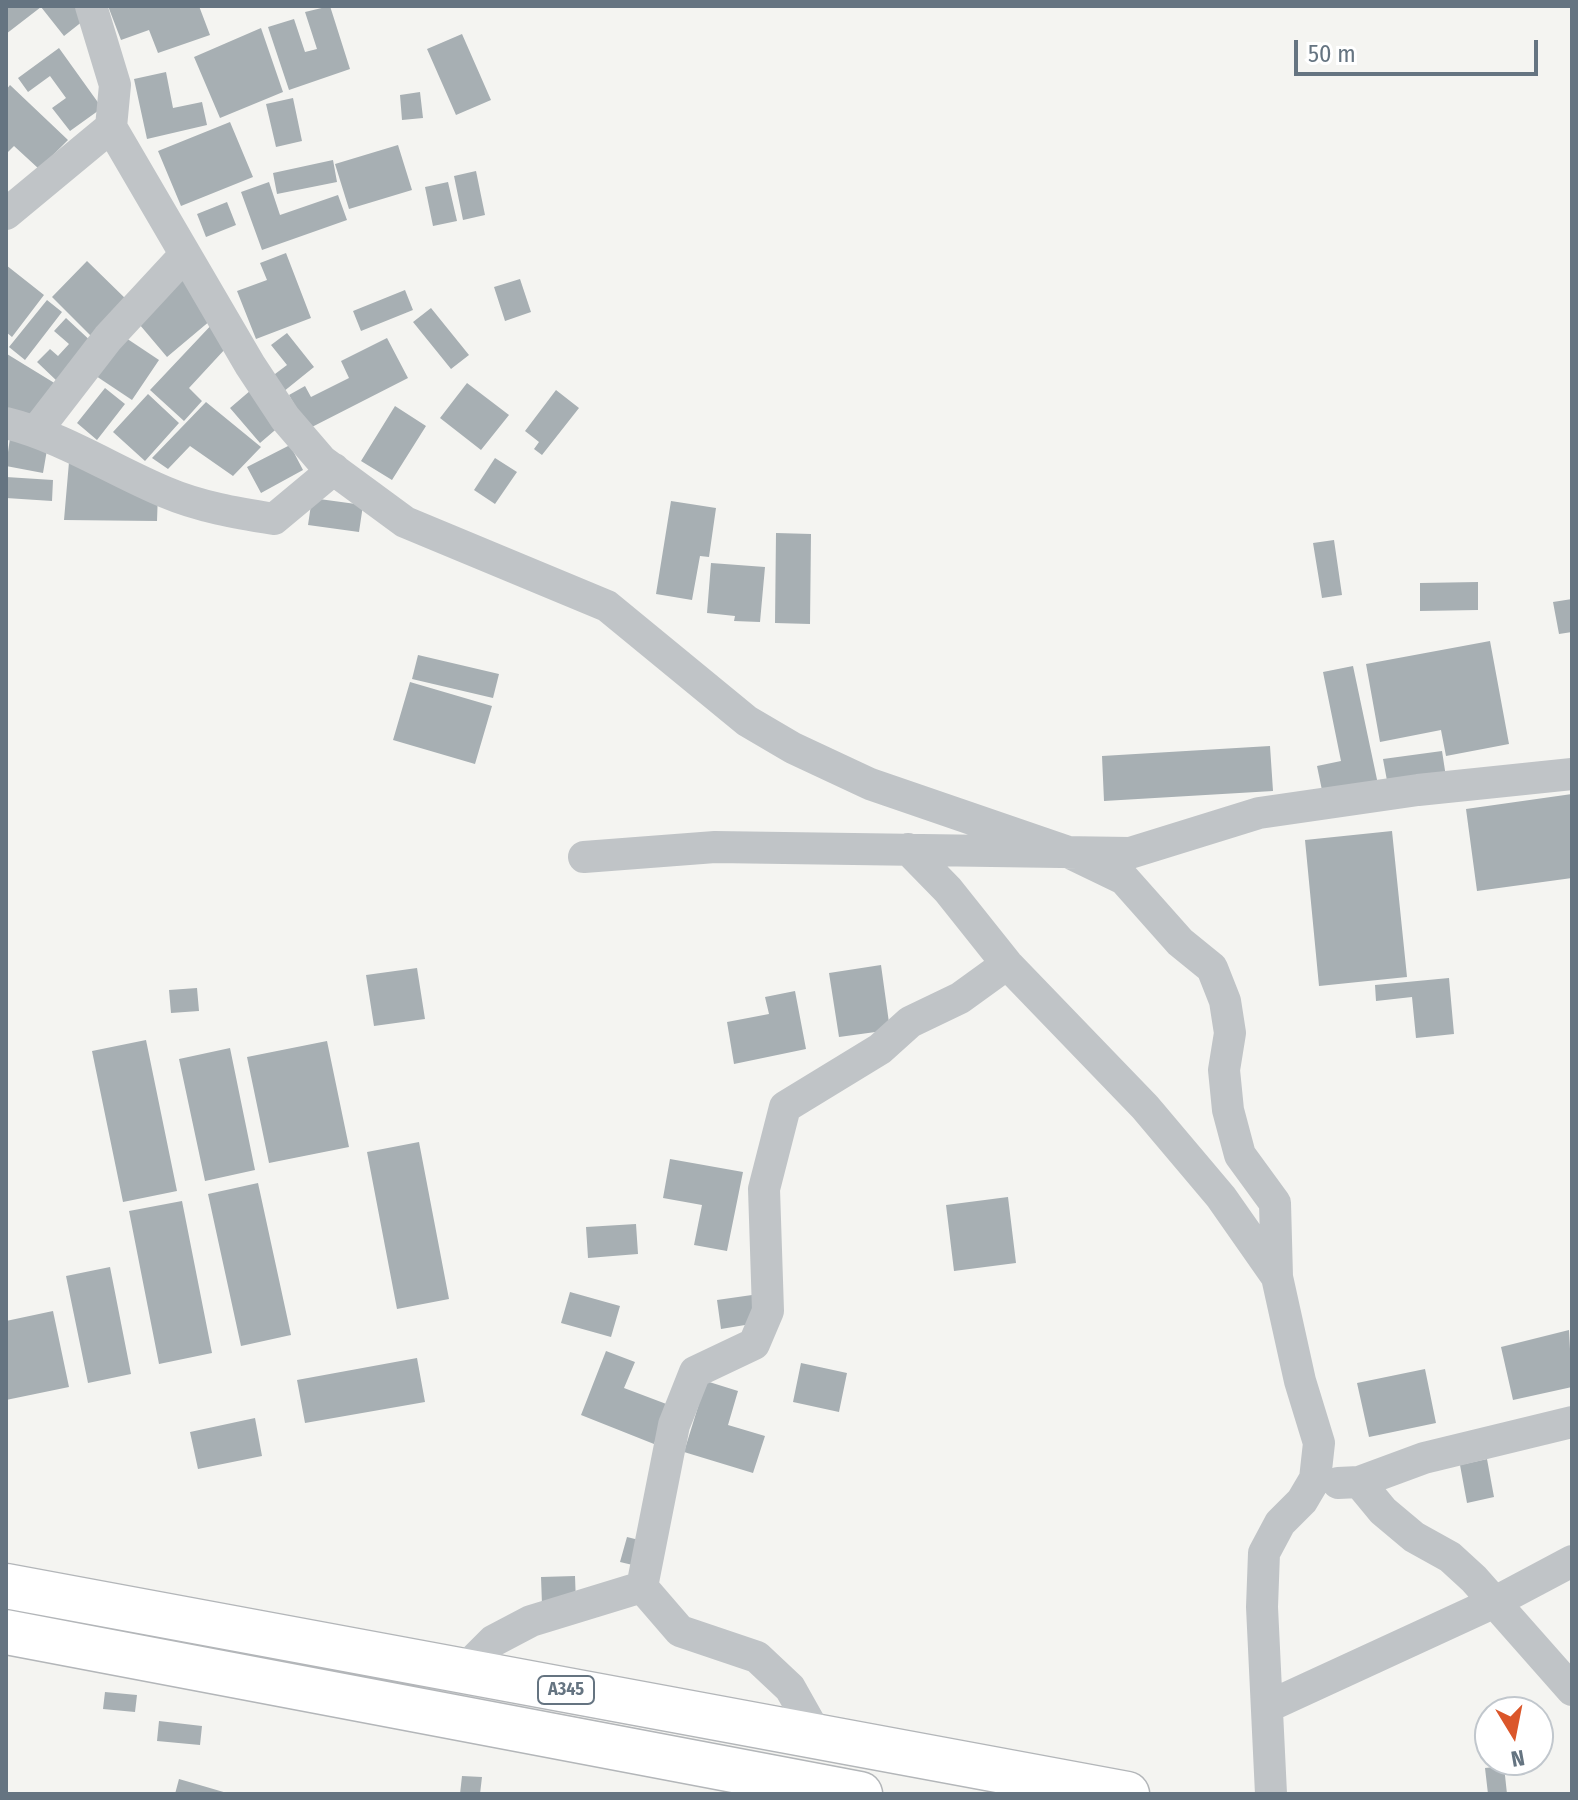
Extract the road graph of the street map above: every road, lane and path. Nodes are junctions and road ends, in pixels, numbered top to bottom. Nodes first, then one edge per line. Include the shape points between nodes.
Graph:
1 (91, 6) edge
2 (111, 127) junction
3 (6, 214) edge
4 (184, 256) junction
5 (21, 427) edge
6 (334, 469) junction
7 (1572, 774) edge
8 (908, 849) junction
9 (1068, 852) junction
10 (584, 857) dead end
11 (1007, 964) junction
12 (1277, 1277) junction
13 (1572, 1422) edge
14 (1315, 1479) junction
15 (1359, 1482) junction
16 (1572, 1561) edge
17 (6, 1586) edge
18 (642, 1587) junction
19 (1495, 1602) junction
20 (6, 1632) edge
21 (463, 1671) junction
22 (1572, 1690) edge
23 (1267, 1707) junction
24 (817, 1736) junction
25 (860, 1794) edge
26 (1127, 1794) edge
27 (1271, 1794) edge

1 - 2 street via 115,85
2 - 3 street
2 - 4 street
4 - 5 street
4 - 6 street via 285,418
5 - 6 street via 167,493 274,519
6 - 9 street via 405,522 607,606 747,721 793,748 870,784
7 - 9 street via 1259,813 1130,853
8 - 9 street
8 - 10 street via 715,847
8 - 11 street
9 - 12 street via 1124,879 1180,942 1212,968 1230,1033 1224,1070 1228,1110 1240,1155 1275,1203
11 - 12 street via 1145,1107 1221,1197
11 - 18 street via 785,1107 764,1189 768,1311 754,1344 695,1372 674,1425
12 - 14 street via 1319,1443
13 - 15 street via 1424,1458
14 - 15 street
14 - 23 street via 1264,1553
15 - 19 street via 1383,1511 1450,1557
16 - 19 street
17 - 21 highway, A345
18 - 21 street via 531,1621 493,1641
18 - 24 street via 680,1631 757,1657 790,1688
19 - 22 street
19 - 23 street
20 - 25 highway, A345
21 - 24 highway, A345
23 - 27 street
24 - 26 highway, A345

